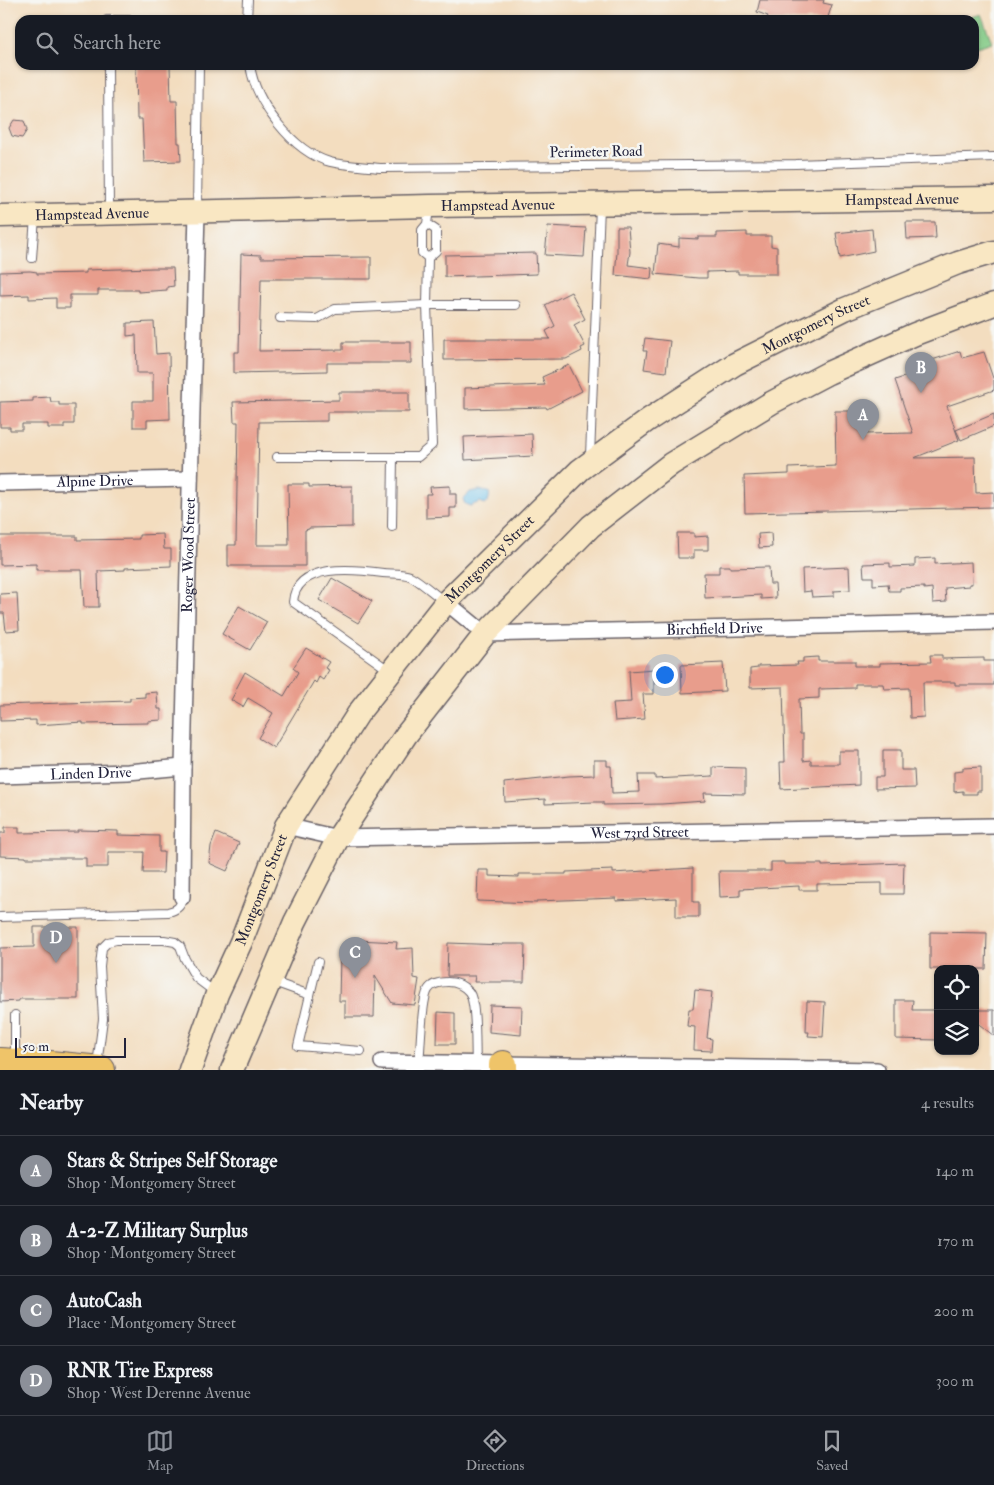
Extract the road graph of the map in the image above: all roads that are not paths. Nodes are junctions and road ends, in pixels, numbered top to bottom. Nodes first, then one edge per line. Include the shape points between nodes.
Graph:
1 (248, 0) edge
2 (247, 15) edge
3 (108, 70) edge
4 (199, 70) edge
5 (251, 70) edge
6 (994, 158) edge
7 (994, 198) edge
8 (600, 204) junction
9 (197, 211) junction
10 (108, 213) junction
11 (35, 215) junction
12 (428, 215) junction
13 (0, 216) edge
14 (994, 252) edge
15 (32, 258) dead end
16 (428, 258) junction
17 (994, 304) edge
18 (427, 305) junction
19 (516, 305) dead end
20 (280, 318) dead end
21 (276, 457) dead end
22 (393, 457) junction
23 (590, 463) junction
24 (190, 479) junction
25 (0, 482) edge
26 (392, 527) dead end
27 (446, 602) junction
28 (994, 622) edge
29 (484, 634) junction
30 (391, 671) junction
31 (183, 767) junction
32 (0, 776) edge
33 (286, 826) junction
34 (994, 826) edge
35 (338, 838) junction
36 (182, 897) joint
37 (0, 917) edge
38 (318, 962) dead end
39 (269, 980) junction
40 (218, 994) junction
41 (310, 995) junction
42 (15, 1015) dead end
43 (361, 1051) dead end
44 (382, 1062) dead end
45 (8, 1063) edge
46 (420, 1063) junction
47 (476, 1064) junction
48 (503, 1067) edge
49 (97, 1070) edge
50 (101, 1070) edge
51 (190, 1070) edge
52 (232, 1070) edge
53 (877, 1070) edge

1 - 2 lane
3 - 10 lane
4 - 9 lane
5 - 6 lane, Perimeter Road via 259,96 278,124 307,152 330,162 380,168 796,164
7 - 8 street, Hampstead Avenue
8 - 12 street, Hampstead Avenue
8 - 23 lane
9 - 10 street, Hampstead Avenue
9 - 12 street, Hampstead Avenue
9 - 24 street, Roger Wood Street
10 - 11 street, Hampstead Avenue
11 - 13 street, Hampstead Avenue
11 - 15 lane
12 - 16 lane via 422,230 422,253
12 - 16 lane via 436,230 436,251
14 - 23 street, Montgomery Street via 958,263 845,309 735,364 648,420
16 - 18 lane
17 - 29 street via 915,334 828,373 771,403 671,464 591,526
18 - 19 lane
18 - 20 lane via 335,309 317,319
18 - 22 lane via 432,445 418,457
21 - 22 lane
22 - 26 lane
23 - 27 street, Montgomery Street
24 - 25 street, Alpine Drive
24 - 31 street, Roger Wood Street
27 - 29 street
27 - 30 street, Montgomery Street
27 - 30 lane via 410,576 335,570 303,580 294,592 293,602
28 - 29 street, Birchfield Drive
29 - 35 street via 406,735
30 - 33 street, Montgomery Street via 360,711
31 - 32 street, Linden Drive
31 - 36 street, Roger Wood Street
33 - 35 street, West 73rd Street
33 - 40 street, Montgomery Street
34 - 35 street, West 73rd Street
35 - 39 street
36 - 37 lane via 179,908 168,912
38 - 41 lane
39 - 41 lane
39 - 52 street
40 - 49 lane via 196,978 175,942 108,942 102,948 100,966 103,1019
40 - 51 street, Montgomery Street
41 - 43 lane via 298,1046
42 - 45 lane
44 - 46 street
45 - 49 highway
46 - 47 street
46 - 47 lane via 428,990 442,982 457,982 469,992 473,1002
47 - 48 street
48 - 53 street
49 - 50 highway

